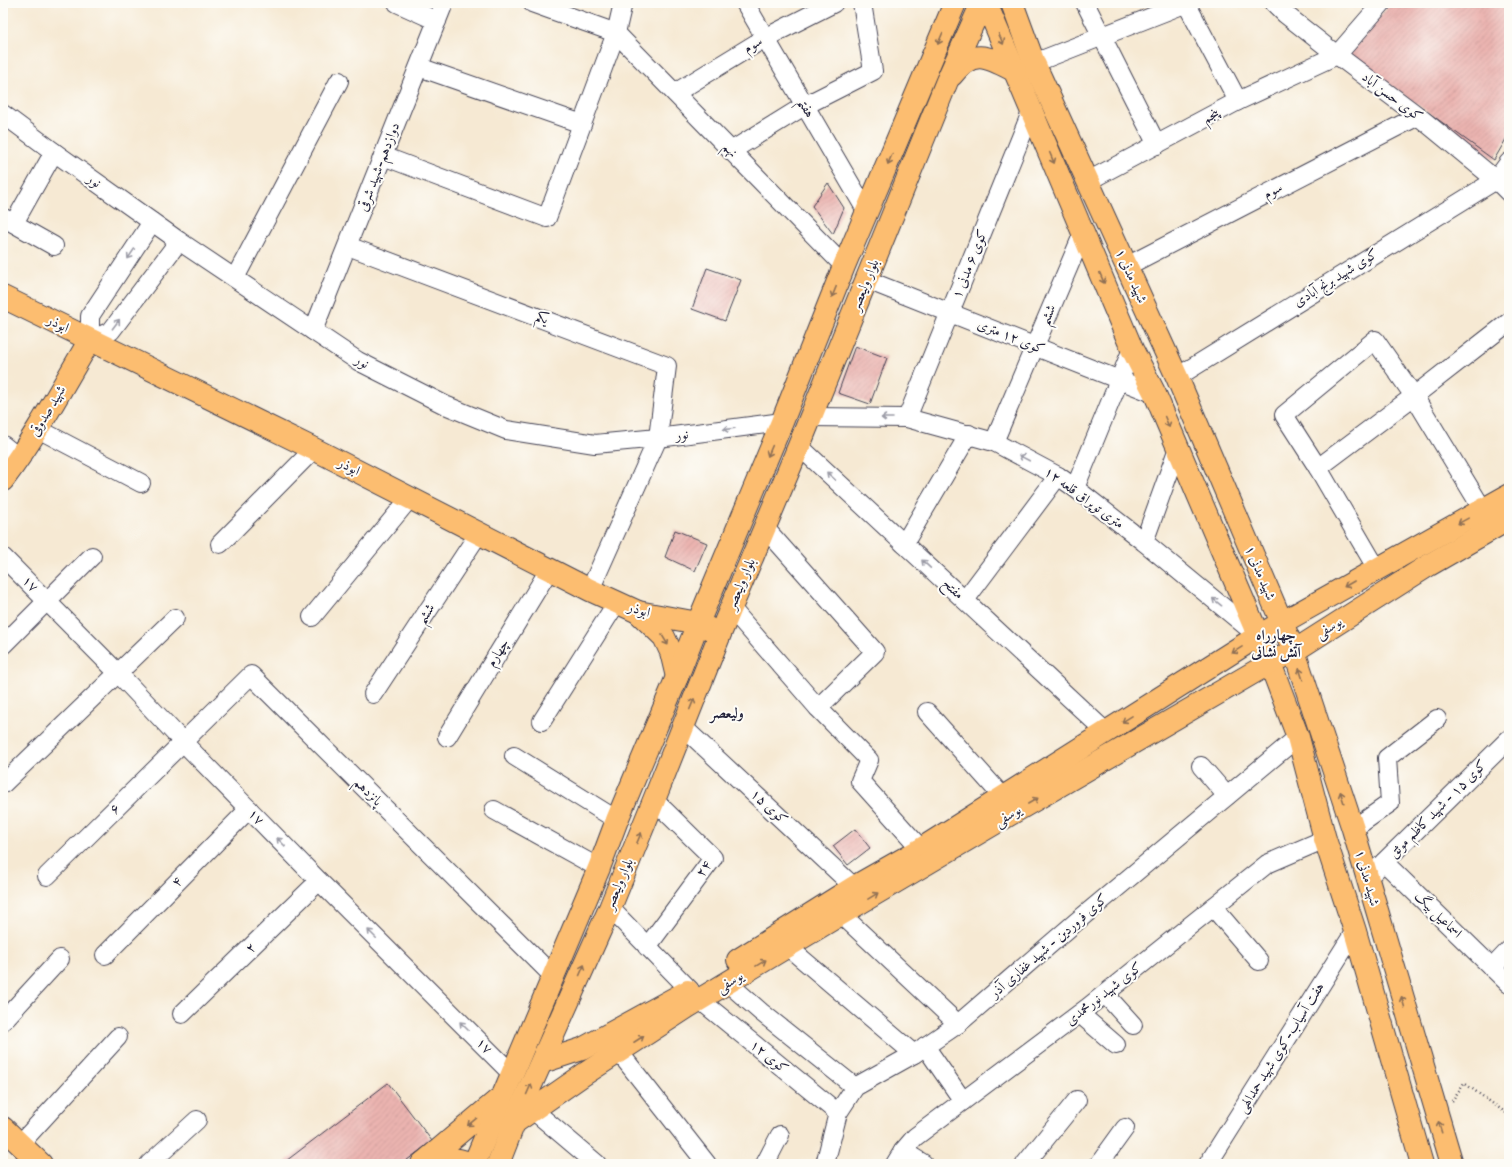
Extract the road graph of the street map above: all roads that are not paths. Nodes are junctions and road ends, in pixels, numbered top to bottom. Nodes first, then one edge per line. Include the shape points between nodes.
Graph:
1 (397, 3) edge
2 (444, 3) edge
3 (532, 3) edge
4 (623, 3) edge
5 (745, 3) edge
6 (834, 3) edge
7 (862, 3) edge
8 (955, 3) edge
9 (982, 3) edge
10 (986, 3) edge
11 (1012, 3) edge
12 (1085, 3) edge
13 (1187, 3) edge
14 (1382, 3) edge
15 (1284, 7) edge
16 (437, 21) junction
17 (616, 33) junction
18 (1101, 36) junction
19 (765, 38) junction
20 (1337, 55) junction
21 (419, 67) junction
22 (1024, 67) junction
23 (339, 81) dead end
24 (948, 81) junction
25 (675, 93) junction
26 (1238, 102) junction
27 (804, 106) junction
28 (1032, 110) junction
29 (3, 114) edge
30 (1418, 116) junction
31 (582, 124) junction
32 (1157, 145) junction
33 (731, 151) junction
34 (54, 152) junction
35 (383, 156) junction
36 (1509, 162) edge
37 (1496, 180) junction
38 (1088, 181) junction
39 (1509, 193) edge
40 (867, 212) junction
41 (8, 220) edge
42 (152, 222) junction
43 (1083, 232) junction
44 (179, 240) junction
45 (54, 246) dead end
46 (348, 246) junction
47 (844, 266) junction
48 (1127, 266) junction
49 (235, 278) junction
50 (867, 280) junction
51 (3, 297) edge
52 (950, 313) junction
53 (1509, 322) edge
54 (313, 331) junction
55 (1159, 339) junction
56 (90, 340) junction
57 (1035, 346) junction
58 (1132, 349) junction
59 (1177, 377) junction
60 (1119, 380) junction
61 (1155, 394) junction
62 (1414, 396) junction
63 (810, 417) junction
64 (908, 418) junction
65 (782, 422) junction
66 (38, 429) junction
67 (969, 434) junction
68 (658, 438) junction
69 (994, 442) junction
70 (799, 446) junction
71 (1178, 448) junction
72 (314, 449) junction
73 (11, 452) edge
74 (1318, 468) junction
75 (1058, 476) junction
76 (3, 480) edge
77 (141, 483) dead end
78 (1075, 488) junction
79 (1509, 495) edge
80 (410, 498) junction
81 (1483, 510) junction
82 (1509, 519) edge
83 (765, 528) junction
84 (479, 534) junction
85 (1144, 542) junction
86 (220, 544) dead end
87 (904, 544) junction
88 (1418, 546) junction
89 (92, 556) dead end
90 (3, 557) edge
91 (1429, 565) junction
92 (1377, 569) junction
93 (549, 570) junction
94 (590, 590) junction
95 (47, 600) junction
96 (965, 600) junction
97 (617, 602) junction
98 (731, 608) junction
99 (638, 612) junction
100 (312, 617) dead end
101 (175, 618) dead end
102 (698, 622) junction
103 (1282, 623) junction
104 (720, 634) junction
105 (1258, 636) junction
106 (3, 645) edge
107 (1294, 651) junction
108 (1270, 663) junction
109 (117, 672) junction
110 (677, 677) junction
111 (373, 694) dead end
112 (818, 708) junction
113 (927, 712) dead end
114 (1437, 719) dead end
115 (542, 721) dead end
116 (683, 726) junction
117 (1106, 732) junction
118 (447, 737) dead end
119 (1298, 737) junction
120 (1509, 739) edge
121 (184, 742) junction
122 (514, 756) dead end
123 (1201, 766) dead end
124 (3, 784) edge
125 (1227, 796) junction
126 (654, 800) junction
127 (1008, 804) junction
128 (249, 810) junction
129 (494, 810) dead end
130 (617, 820) junction
131 (1352, 829) junction
132 (1325, 838) junction
133 (921, 849) junction
134 (1384, 862) junction
135 (599, 868) junction
136 (46, 876) dead end
137 (1366, 878) junction
138 (319, 881) junction
139 (1340, 886) junction
140 (854, 887) junction
141 (1213, 907) junction
142 (610, 908) junction
143 (841, 914) junction
144 (1354, 931) junction
145 (647, 947) junction
146 (788, 947) junction
147 (1509, 950) edge
148 (105, 955) dead end
149 (60, 959) dead end
150 (1259, 961) dead end
151 (1492, 968) junction
152 (553, 976) junction
153 (728, 983) junction
154 (1509, 984) edge
155 (1105, 994) junction
156 (695, 995) junction
157 (182, 1014) dead end
158 (1080, 1014) junction
159 (3, 1022) edge
160 (958, 1024) junction
161 (1133, 1025) dead end
162 (118, 1037) dead end
163 (1116, 1045) dead end
164 (919, 1050) junction
165 (619, 1052) junction
166 (521, 1053) junction
167 (542, 1062) junction
168 (512, 1074) junction
169 (582, 1075) junction
170 (855, 1087) junction
171 (502, 1097) junction
172 (1078, 1100) dead end
173 (963, 1101) junction
174 (533, 1110) junction
175 (838, 1113) junction
176 (197, 1120) dead end
177 (514, 1123) junction
178 (1125, 1128) dead end
179 (8, 1135) edge
180 (780, 1136) dead end
181 (899, 1157) edge
182 (41, 1164) edge
183 (149, 1164) edge
184 (423, 1164) edge
185 (474, 1164) edge
186 (498, 1164) edge
187 (596, 1164) edge
188 (707, 1164) edge
189 (765, 1164) edge
190 (825, 1164) edge
191 (924, 1164) edge
192 (1025, 1164) edge
193 (1099, 1164) edge
194 (1208, 1164) edge
195 (1422, 1164) edge
196 (1452, 1164) edge

1 - 16 street
2 - 16 street, دوازدهم-شهید شرقی
3 - 17 street
4 - 17 street
5 - 19 street, هفتم
6 - 19 street, سوم
7 - 27 street via 873,71
8 -> 40 main road, بلوار ولیعصر
9 - 24 main road, بلوار ولیعصر
10 -> 22 main road, شهید مدنی ۱
11 - 22 main road, شهید مدنی ۱
12 - 18 street
13 - 18 street
13 - 26 street
14 - 20 street
15 - 20 street, کوی حسن آباد
16 - 21 street, دوازدهم-شهید شرقی
17 - 25 street, نهم
17 - 31 street
18 - 22 street
18 - 32 street
19 - 25 street, سوم
19 - 27 street, هفتم
20 - 26 street, پنجم
20 - 30 street, کوی حسن آباد
21 - 31 street
21 - 35 street, دوازدهم-شهید شرقی
22 - 24 main road via 980,57 972,58
22 - 28 main road, شهید مدنی ۱
22 - 38 main road, شهید مدنی ۱
23 - 49 street
24 - 50 main road, بلوار ولیعصر
25 - 33 street, نهم
26 - 32 street, پنجم
27 - 33 street
27 - 40 street, هفتم
28 -> 43 main road, شهید مدنی ۱
28 - 52 street, کوی ۶ مدنی ۱
29 - 34 street, نور
30 - 37 street, کوی حسن آباد
30 - 48 street, سوم
31 - 35 street via 547,218
32 - 38 street, پنجم
33 - 47 street, نهم
34 - 41 street
34 - 42 street, نور
35 - 46 street, دوازدهم-شهید شرقی
36 - 37 street
37 - 39 street, کوی حسن آباد
37 - 59 street, کوی شهید برنج آبادی
38 - 48 main road, شهید مدنی ۱
40 - 47 main road, بلوار ولیعصر
41 - 45 street
42 - 44 street, نور
42 -> 56 street via 90,316
43 - 57 street, ششم
43 -> 58 main road, شهید مدنی ۱
44 - 49 street, نور
56 -> 44 street via 111,331
46 - 54 street, دوازدهم-شهید شرقی
46 - 68 street, یکم via 667,366
47 -> 65 main road, بلوار ولیعصر
48 - 55 main road, شهید مدنی ۱
49 - 54 street, نور
50 - 52 street, کوی ۱۲ متری
50 - 63 main road, بلوار ولیعصر
51 - 56 main road, ابوذر
52 - 57 street, کوی ۱۲ متری
52 - 64 street, کوی ۶ مدنی ۱
53 - 62 street
54 - 68 street, نور via 358,361 445,405 506,430 595,444
55 - 58 main road
55 - 59 main road, شهید مدنی ۱
56 - 66 main road, شهید صدوقی
56 - 72 main road, ابوذر
57 - 60 street, کوی ۱۲ متری
57 - 69 street, ششم
58 - 60 street
58 - 61 main road, شهید مدنی ۱
59 - 103 main road, شهید مدنی ۱
60 - 61 street, کوی ۱۲ متری
60 - 78 street
61 -> 71 main road, شهید مدنی ۱
62 - 74 street
62 - 74 street via 1375,340 1284,415
62 - 81 street
64 -> 63 street, ۱۲ متری توپراق قلعه
63 - 65 main road
63 - 70 main road, بلوار ولیعصر
64 - 67 street, ۱۲ متری توپراق قلعه
65 -> 68 street, نور
65 -> 102 main road, بلوار ولیعصر
66 - 73 main road, شهید صدوقی
66 - 77 street
67 - 69 street, ۱۲ متری توپراق قلعه
67 - 87 street
68 - 94 street
75 -> 69 street, ۱۲ متری توپراق قلعه
70 - 83 main road, بلوار ولیعصر
87 -> 70 street, مفتح
71 - 85 street
71 - 105 main road, شهید مدنی ۱
72 - 80 main road, ابوذر
72 - 86 street
73 - 76 main road, شهید صدوقی
74 - 92 street
75 - 78 street, ۱۲ متری توپراق قلعه
75 - 96 street
78 - 85 street, ۱۲ متری توپراق قلعه
79 - 81 main road, یوسفی
80 - 84 main road, ابوذر
80 - 100 street
81 -> 88 main road, یوسفی
82 - 91 main road, یوسفی
83 - 98 main road, بلوار ولیعصر
83 - 112 street via 875,652
84 - 93 main road, ابوذر
84 - 111 street, ششم
105 -> 85 street, ۱۲ متری توپراق قلعه
96 -> 87 street, مفتح
88 - 91 main road
88 - 92 main road, یوسفی
89 - 95 street
90 - 95 street, ۱۷
91 - 107 main road, یوسفی
92 -> 103 main road, یوسفی
93 - 94 main road, ابوذر
93 - 118 street, چهارم
94 - 97 main road, ابوذر
95 - 106 street
95 - 109 street, ۱۷
96 - 117 street, مفتح
97 - 99 main road, ابوذر
97 - 115 street
98 - 104 main road, بلوار ولیعصر
98 - 112 street
99 - 102 main road, ابوذر
99 -> 110 main road via 664,637 671,652
101 - 109 street
102 - 104 main road, ابوذر
102 - 110 main road, بلوار ولیعصر
103 - 105 main road, یوسفی
103 - 107 main road, شهید مدنی ۱
116 -> 104 main road, بلوار ولیعصر
105 - 108 main road, شهید مدنی ۱
105 -> 117 main road, یوسفی
107 - 108 main road, یوسفی
131 -> 107 main road, شهید مدنی ۱
108 - 119 main road, شهید مدنی ۱
127 -> 108 main road, یوسفی
109 - 121 street, ۱۷
109 - 124 street
110 - 130 main road, بلوار ولیعصر
112 - 133 street via 869,760 860,781
113 - 127 street
114 - 131 street via 1387,758 1390,803
116 - 126 main road, بلوار ولیعصر
116 - 140 street, کوی ۱۵
117 - 127 main road, یوسفی
119 - 125 street, کوی فروردین - شهید غفاری آذر
119 - 132 main road, شهید مدنی ۱
120 - 134 street, کوی ۱۵ - شهید کاظم موثق
121 - 128 street, ۱۷
121 - 136 street, ۶
121 - 152 street, پانزدهم via 251,675
122 - 130 street
123 - 125 street
125 - 160 street, کوی فروردین - شهید غفاری آذر
142 -> 126 main road, بلوار ولیعصر
126 - 145 street, ۲۴ via 713,858
127 - 133 main road, یوسفی
143 -> 127 main road, یوسفی
138 -> 128 street, ۱۷
128 - 148 street, ۴
129 - 135 street
130 - 135 main road, بلوار ولیعصر
131 - 132 main road
131 - 137 main road, شهید مدنی ۱
132 - 139 main road, شهید مدنی ۱
132 - 141 street, کوی شهید نورمحمدی via 1267,864
133 - 140 main road, یوسفی
134 - 137 street
134 - 151 street, اسماعیل بیگ
135 - 152 main road, بلوار ولیعصر
137 - 139 main road
196 -> 137 main road, شهید مدنی ۱
138 - 157 street, ۲
168 -> 138 street, ۱۷
139 - 144 main road, شهید مدنی ۱
140 - 156 main road, یوسفی
141 - 150 street
141 - 155 street, کوی شهید نورمحمدی
142 - 145 street, کوی ۱۲
167 -> 142 main road, بلوار ولیعصر
143 - 146 main road, یوسفی
143 - 160 street
144 - 194 street, هفت آسیاب-کوی شهید حمدالهی
144 - 195 main road, شهید مدنی ۱
145 - 156 street, کوی ۱۲
153 -> 146 main road, یوسفی
146 - 164 street
147 - 151 street
149 - 159 street
151 - 154 street, اسماعیل بیگ
152 - 166 main road, بلوار ولیعصر
153 - 156 main road, یوسفی
153 - 170 street
155 - 158 street, کوی شهید نورمحمدی
155 - 161 street
165 -> 156 main road, یوسفی
156 - 167 main road, یوسفی via 582,1049
156 - 175 street, کوی ۱۲
158 - 163 street
158 - 173 street, کوی شهید نورمحمدی
160 - 164 street, کوی فروردین - شهید غفاری آذر
162 - 179 street
164 - 170 street, کوی فروردین - شهید غفاری آذر
164 - 173 street
165 - 169 main road, یوسفی
165 - 188 street
166 - 167 main road
166 - 168 main road, بلوار ولیعصر
167 - 169 main road via 554,1071
177 -> 167 main road, بلوار ولیعصر
168 - 171 main road, بلوار ولیعصر
169 - 174 main road, یوسفی
170 - 175 street, کوی فروردین - شهید غفاری آذر
171 -> 184 main road
171 - 185 main road, بلوار ولیعصر
172 - 192 street
173 - 181 street, کوی شهید نورمحمدی via 915,1137
174 - 177 main road, یوسفی
174 - 187 street
175 - 190 street, کوی فروردین - شهید غفاری آذر
176 - 183 street
177 - 186 main road, بلوار ولیعصر
178 - 193 street
179 - 182 main road
180 - 189 street
181 - 191 street
184 - 185 main road via 442,1158 457,1158

